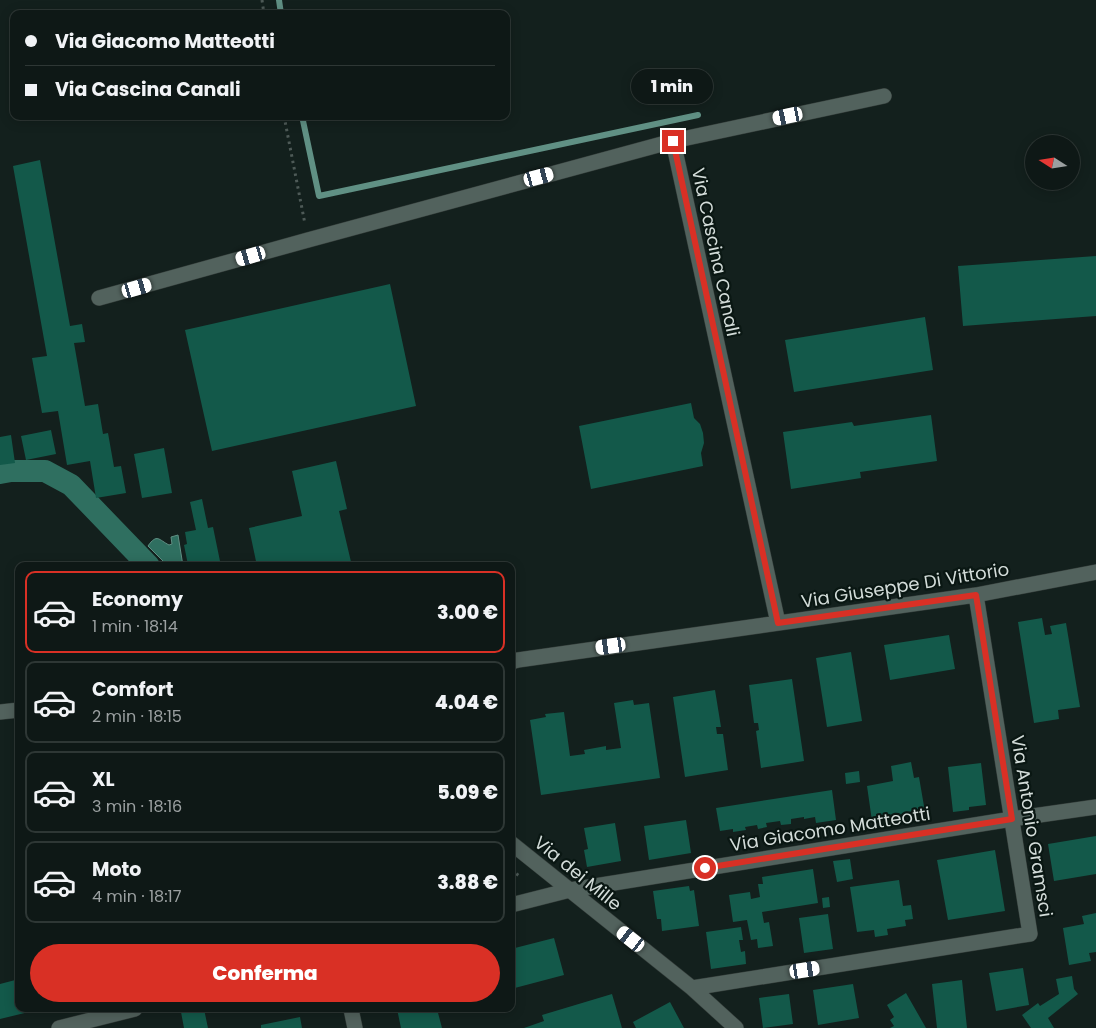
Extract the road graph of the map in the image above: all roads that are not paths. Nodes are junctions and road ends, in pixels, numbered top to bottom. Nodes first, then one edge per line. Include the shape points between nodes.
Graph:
1 (884, 96) dead end
2 (673, 141) junction
3 (99, 298) dead end
4 (1096, 572) edge
5 (976, 595) junction
6 (778, 623) junction
7 (515, 661) edge
8 (15, 710) edge
9 (0, 712) edge
10 (1096, 807) edge
11 (1012, 819) junction
12 (515, 846) edge
13 (570, 890) junction
14 (515, 905) edge
15 (692, 988) junction
16 (130, 1012) edge
17 (351, 1012) edge
18 (112, 1022) edge
19 (60, 1028) edge
20 (355, 1028) edge
21 (736, 1028) edge

1 - 2 street
2 - 3 street
2 - 6 street, Via Cascina Canali
4 - 5 street, Via Giuseppe Di Vittorio
5 - 6 street, Via Giuseppe Di Vittorio
5 - 11 street, Via Antonio Gramsci
6 - 7 street, Via Giuseppe Di Vittorio
8 - 9 street
10 - 11 street, Via Giacomo Matteotti
11 - 13 street, Via Giacomo Matteotti
11 - 15 street, Via Antonio Gramsci via 1030,934
12 - 13 street, Via dei Mille
13 - 14 street, Via Giacomo Matteotti
13 - 15 street, Via dei Mille
15 - 21 street, Via dei Mille
16 - 18 street
17 - 20 street
18 - 19 street

